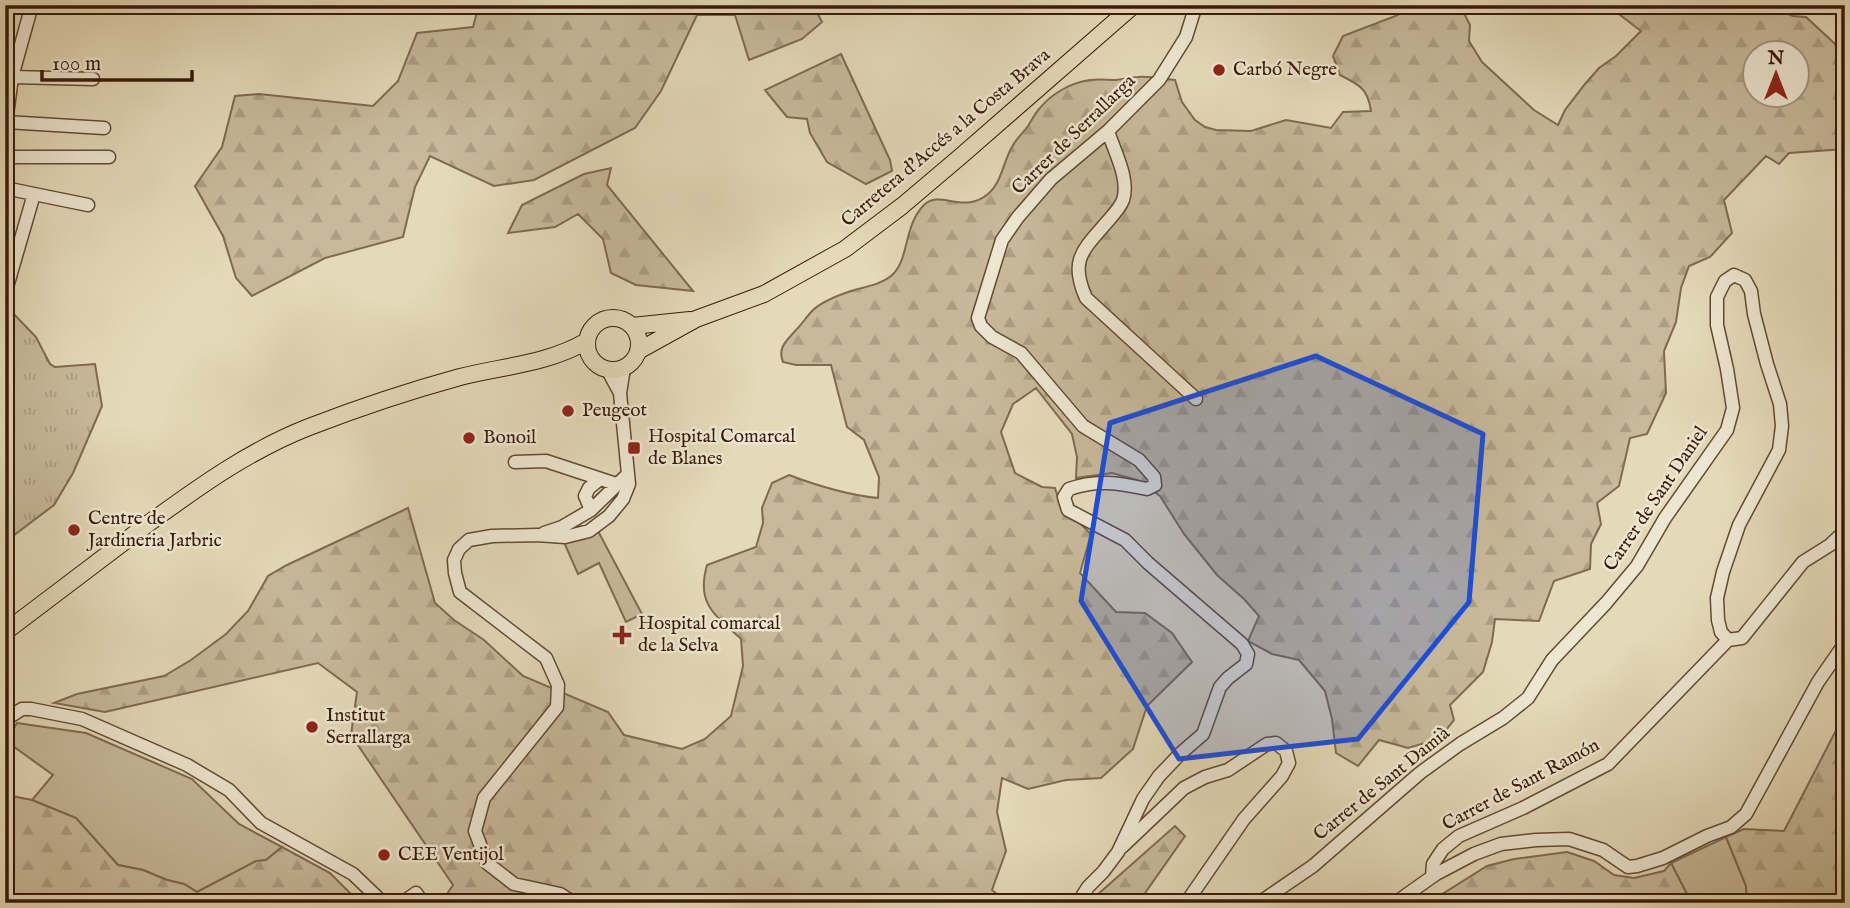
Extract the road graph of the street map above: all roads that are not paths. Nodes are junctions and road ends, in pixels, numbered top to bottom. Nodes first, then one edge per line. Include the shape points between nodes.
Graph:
1 (32, 5) edge
2 (1134, 5) edge
3 (1196, 5) edge
4 (12, 77) junction
5 (93, 79) dead end
6 (7, 102) edge
7 (6, 126) edge
8 (104, 128) dead end
9 (1108, 131) junction
10 (5, 157) edge
11 (109, 157) dead end
12 (5, 188) edge
13 (34, 194) junction
14 (88, 205) dead end
15 (5, 294) edge
16 (696, 319) junction
17 (632, 326) junction
18 (587, 341) junction
19 (638, 351) junction
20 (551, 358) junction
21 (593, 360) junction
22 (624, 368) junction
23 (607, 369) junction
24 (620, 393) junction
25 (1196, 399) dead end
26 (515, 462) dead end
27 (628, 474) junction
28 (600, 479) junction
29 (616, 484) junction
30 (622, 499) junction
31 (592, 510) junction
32 (1845, 531) edge
33 (537, 535) junction
34 (5, 632) edge
35 (1728, 640) junction
36 (1845, 643) edge
37 (1552, 660) joint
38 (5, 720) edge
39 (1118, 852) junction
40 (1432, 877) junction
41 (380, 903) edge
42 (402, 903) edge
43 (423, 903) edge
44 (574, 903) edge
45 (1078, 903) edge
46 (1186, 903) edge
47 (1259, 903) edge
48 (1395, 903) edge

1 - 4 street
2 - 16 main road, Carretera d'Accés a la Costa Brava via 845,250 764,294
3 - 9 street, Carrer de Serrallarga via 1186,37 1158,80
4 - 5 street
4 - 6 street
6 - 7 street
7 - 8 street
9 - 25 street via 1123,176 1124,198 1077,264 1079,282 1086,298
9 - 39 street, Carrer de Serrallarga via 1051,179 1002,240 978,318 992,337 1021,353 1083,426 1139,460 1154,477 1155,485 1147,489 1117,482 1085,483 1069,489 1064,497 1068,510 1125,540 1248,654 1246,664 1220,687 1203,734 1159,776 1143,799
10 - 11 street
12 - 13 street
13 - 14 street
13 - 15 street
16 - 17 main road, Carretera d'Accés a la Costa Brava
16 - 19 main road, Carretera d'Accés a la Costa Brava
17 - 18 main road via 620,319 606,319 594,326
17 - 19 main road via 639,339
18 - 20 main road
18 - 21 main road
19 - 22 main road
20 - 21 main road
20 - 34 main road via 461,377 375,403 252,453 202,484
21 - 23 main road
22 - 23 main road
22 - 24 street
23 - 24 street
24 - 27 street
26 - 28 street via 545,461
27 - 29 street
27 - 30 street
28 - 29 street
28 - 31 street via 585,496
29 - 30 street
29 - 31 street
30 - 33 street via 589,531 565,537
31 - 33 street
32 - 35 street, Carrer de Sant Ramón via 1803,562 1742,638
33 - 44 street via 469,540 454,560 460,592 546,658 558,685 556,707 484,798 475,831 487,863 514,884 560,894
35 - 37 street, Carrer de Sant Daniel via 1718,620 1723,572 1739,526 1779,450 1782,426 1751,291 1745,280 1734,275 1724,281 1717,297 1717,325 1733,408 1727,430 1637,566
35 - 40 street, Carrer de Sant Ramón via 1608,764 1459,836 1433,864
36 - 40 street via 1818,682 1746,814 1731,827 1637,866 1628,867 1603,850 1569,839 1536,840 1492,847
37 - 47 street, Carrer de Sant Damià via 1528,698 1420,773 1313,866
38 - 41 street via 22,709 82,719 187,765 229,790 261,823 353,874
39 - 45 street, Carrer de Serrallarga
39 - 46 street via 1184,789 1228,771 1267,744 1276,743 1286,751 1289,763 1282,776 1244,819
40 - 48 street
42 - 43 street via 416,893

